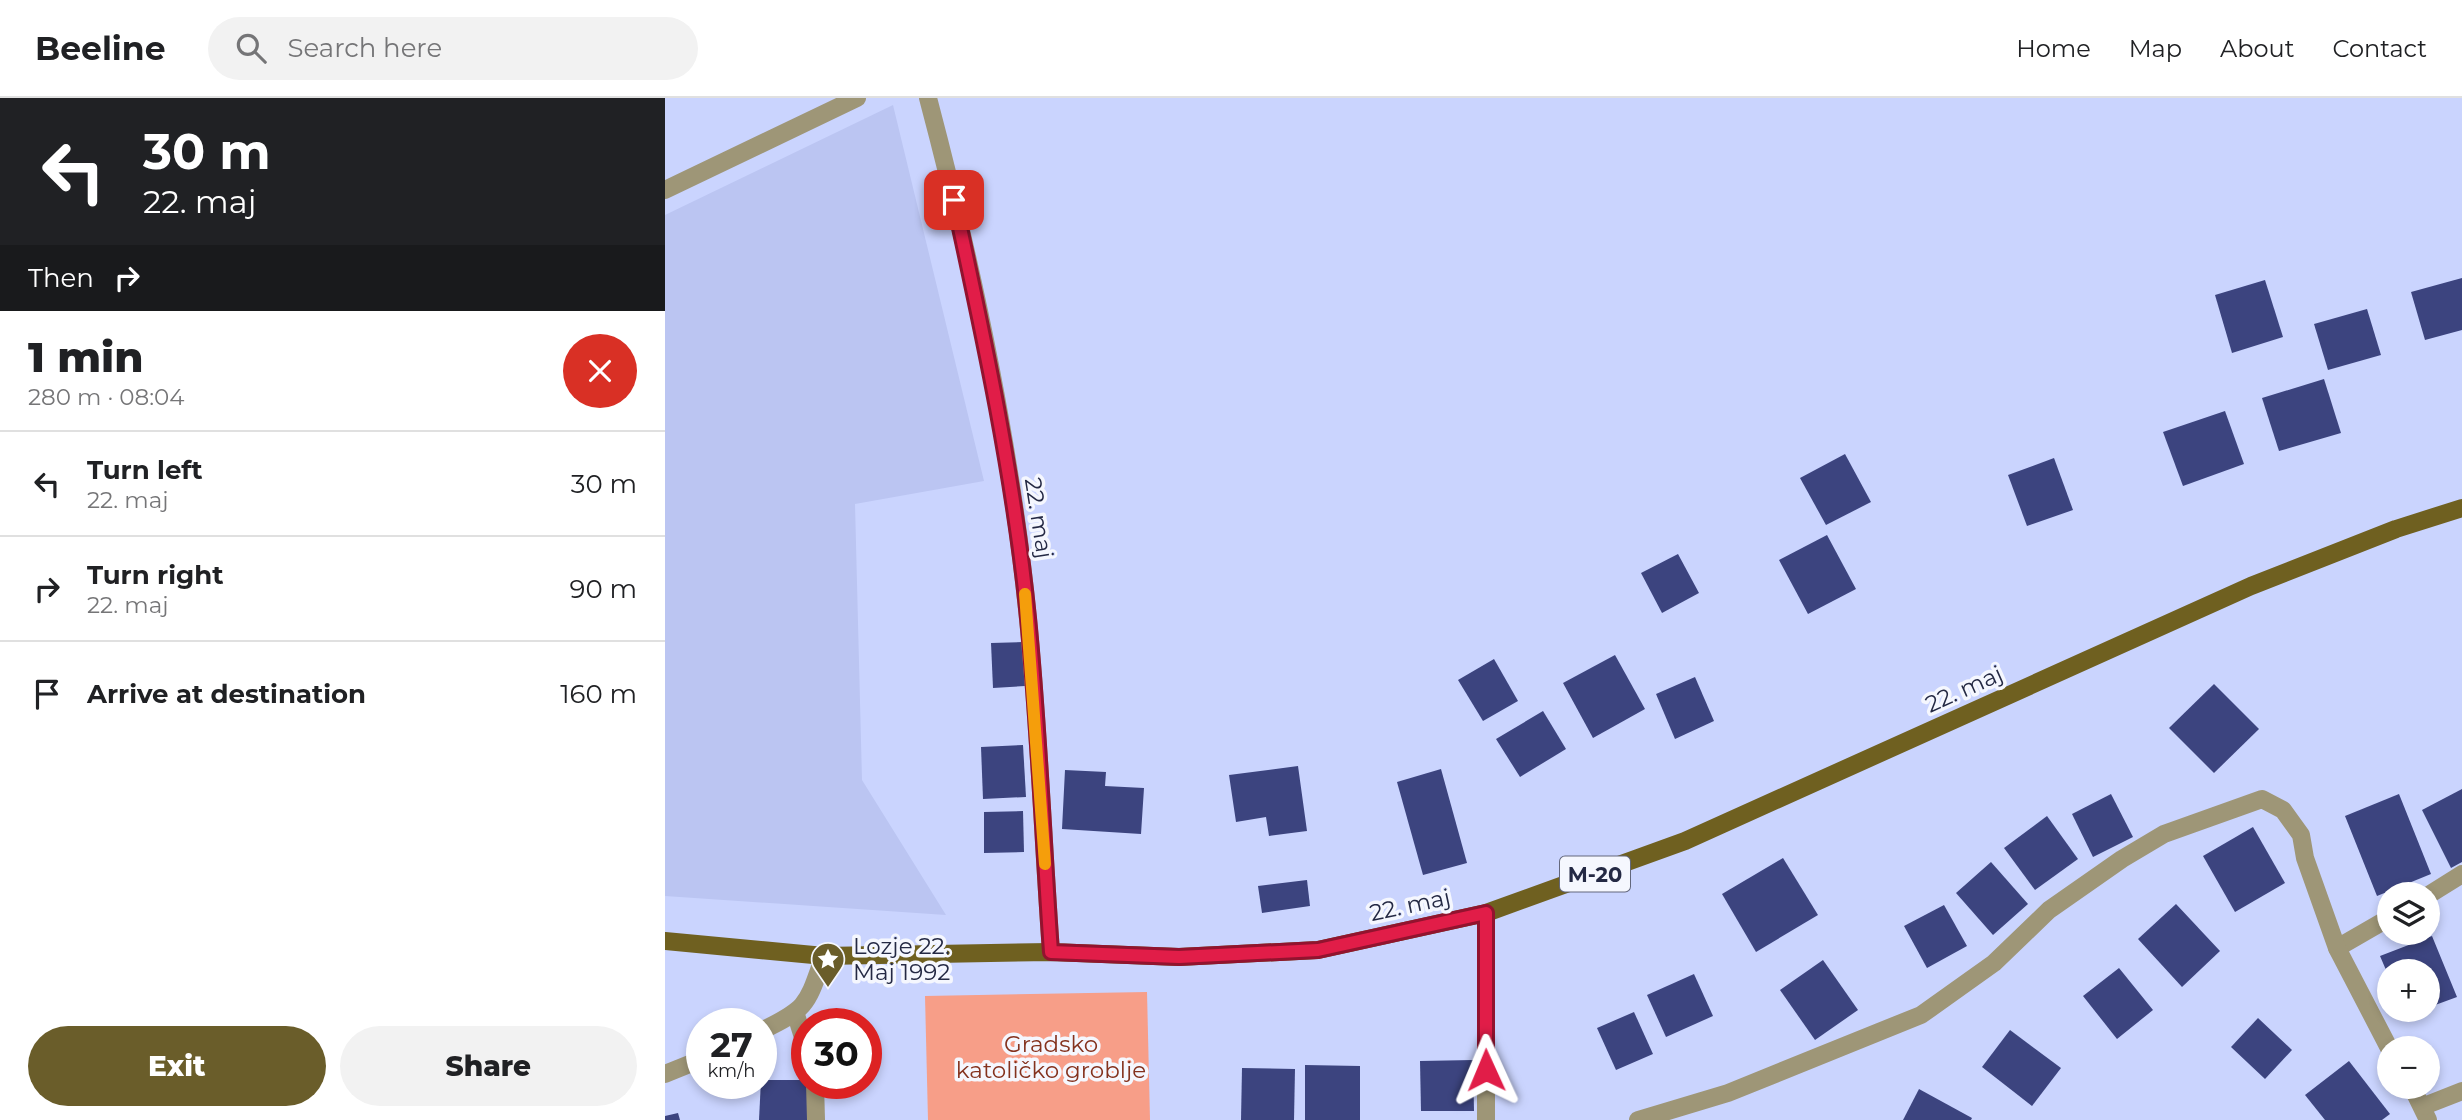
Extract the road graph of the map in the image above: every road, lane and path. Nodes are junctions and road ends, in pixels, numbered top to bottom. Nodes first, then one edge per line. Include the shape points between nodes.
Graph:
1 (857, 98) edge
2 (928, 98) edge
3 (665, 190) edge
4 (2462, 508) edge
5 (2462, 874) edge
6 (2440, 888) edge
7 (1486, 913) junction
8 (2377, 925) edge
9 (665, 941) edge
10 (2337, 948) junction
11 (1051, 952) junction
12 (824, 956) junction
13 (801, 1008) edge
14 (2383, 1036) edge
15 (686, 1065) edge
16 (665, 1074) edge
17 (2462, 1091) edge
18 (815, 1099) edge
19 (2426, 1113) edge
20 (816, 1120) edge
21 (1486, 1120) edge
22 (1638, 1120) edge

1 - 3 street
2 - 11 street, 22. maj via 992,381 1018,538 1028,619
4 - 7 main road, 22. maj / M-20 via 2251,586 1685,841
5 - 6 street
7 - 11 main road, 22. maj / M-20 via 1318,950 1179,957
7 - 21 street, 22. maj
8 - 10 street
9 - 12 main road, 22. maj / M-20
10 - 14 street
10 - 22 street via 2301,835 2283,810 2262,799 2164,834 2122,859 2049,910 1994,963 1921,1014 1728,1093
11 - 12 main road, 22. maj / M-20
12 - 13 street via 810,997
15 - 16 street
17 - 19 street
18 - 20 street

